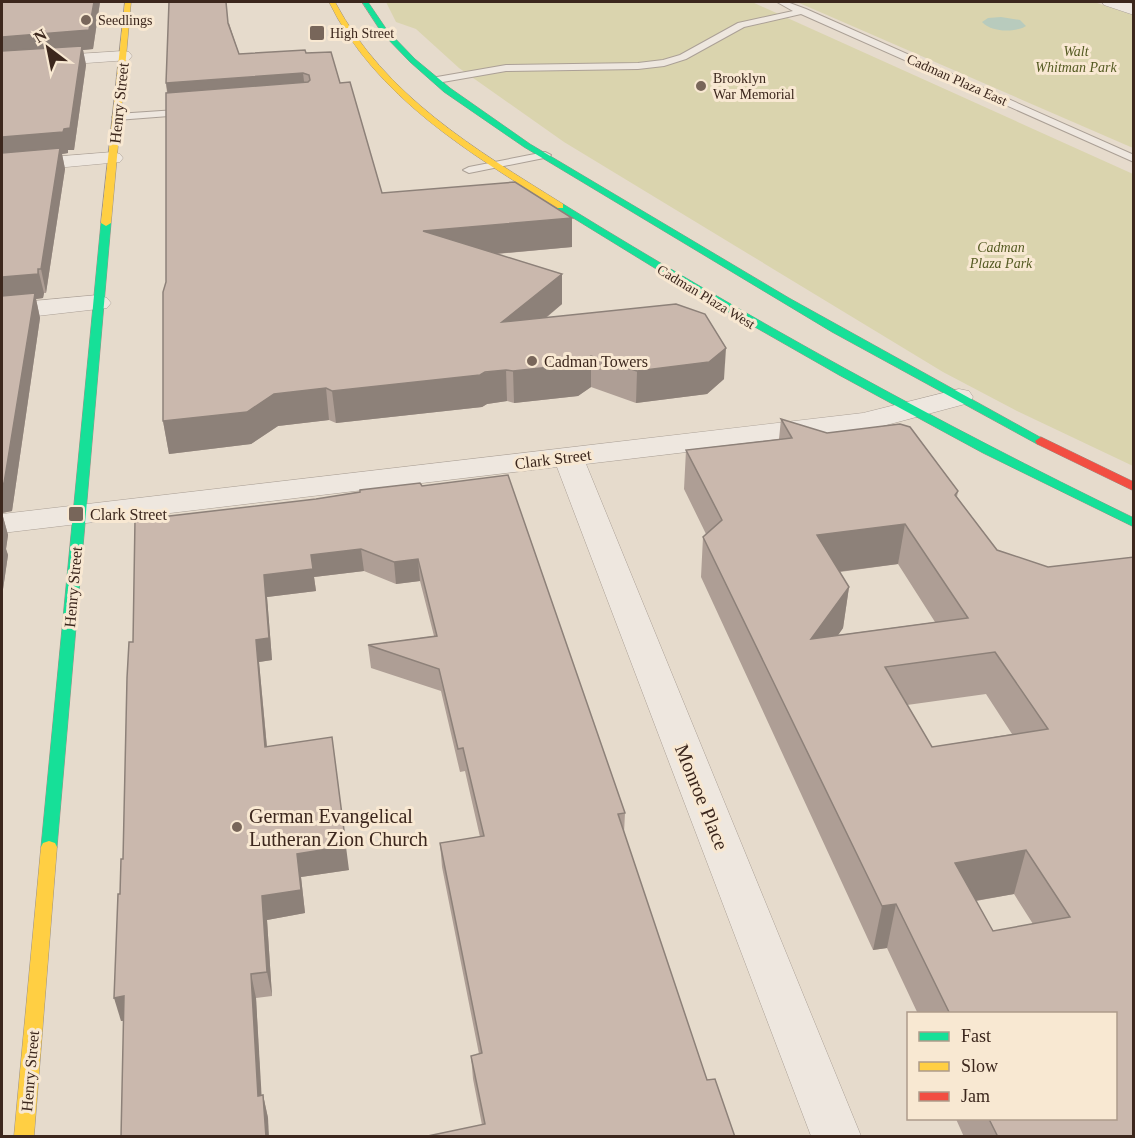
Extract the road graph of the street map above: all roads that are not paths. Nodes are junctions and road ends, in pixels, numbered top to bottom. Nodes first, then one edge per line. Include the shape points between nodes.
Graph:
1 (128, 2) edge
2 (332, 2) edge
3 (365, 2) edge
4 (781, 2) edge
5 (1110, 2) edge
6 (1134, 10) edge
7 (803, 11) junction
8 (123, 56) junction
9 (664, 63) junction
10 (2, 64) edge
11 (680, 72) dead end
12 (437, 80) junction
13 (205, 111) edge
14 (117, 117) junction
15 (545, 155) junction
16 (113, 158) junction
17 (1134, 159) edge
18 (497, 166) junction
19 (2, 167) edge
20 (469, 170) dead end
21 (99, 303) junction
22 (2, 312) edge
23 (959, 397) junction
24 (906, 411) junction
25 (568, 457) junction
26 (1134, 487) edge
27 (80, 515) junction
28 (1134, 523) edge
29 (2, 524) edge
30 (24, 1137) edge
31 (836, 1137) edge

1 - 8 main road, Henry Street
2 - 18 main road, Cadman Plaza West via 350,38 373,65 432,119
3 - 12 main road via 385,33
4 - 7 lane, Cadman Plaza East
5 - 6 street
7 - 9 lane via 741,25 683,57
7 - 17 lane, Cadman Plaza East
8 - 10 street
8 - 14 main road, Henry Street
9 - 11 lane
9 - 12 lane via 506,68
12 - 15 main road
13 - 14 lane
14 - 16 main road, Henry Street
15 - 18 lane
15 - 23 main road via 689,243
16 - 19 street
16 - 21 main road, Henry Street
18 - 20 lane
18 - 24 main road, Cadman Plaza West via 628,250
21 - 22 street
21 - 27 main road, Henry Street
23 - 24 street, Clark Street
23 - 26 main road
24 - 25 street, Clark Street via 864,422
24 - 28 main road, Cadman Plaza West
25 - 27 street, Clark Street
25 - 31 street, Monroe Place
27 - 29 street, Clark Street
27 - 30 main road, Henry Street

